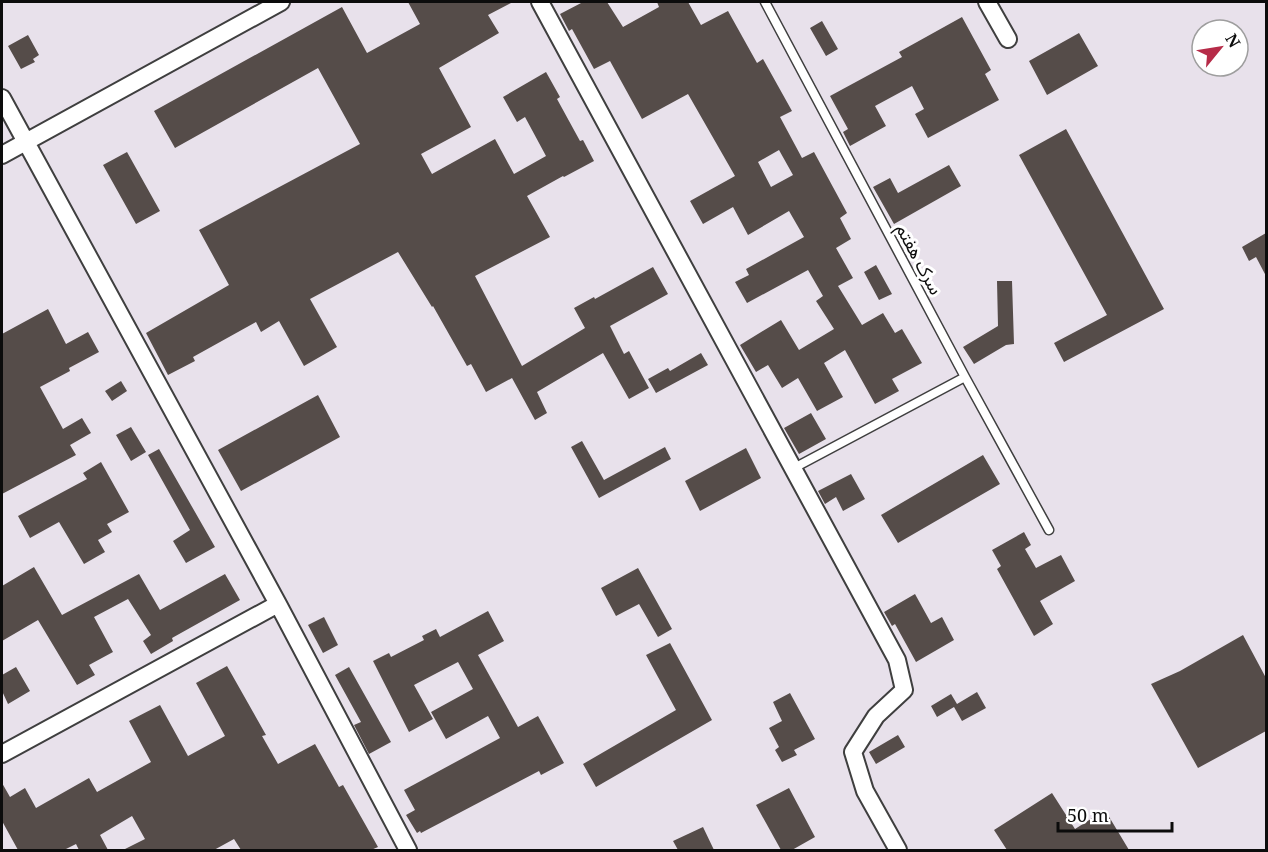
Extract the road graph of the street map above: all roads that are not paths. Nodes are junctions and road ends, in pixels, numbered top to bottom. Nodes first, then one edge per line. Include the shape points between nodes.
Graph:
1 (281, 2) edge
2 (540, 2) edge
3 (765, 2) edge
4 (987, 2) edge
5 (1008, 39) dead end
6 (2, 98) edge
7 (25, 142) junction
8 (2, 155) edge
9 (964, 377) junction
10 (794, 468) junction
11 (1049, 530) dead end
12 (278, 604) junction
13 (2, 754) edge
14 (408, 850) edge
15 (897, 850) edge

1 - 7 street
2 - 10 street
3 - 9 lane, سرک هفتم
4 - 5 street
6 - 7 street
7 - 8 street
7 - 12 street
9 - 10 lane
9 - 11 lane, سرک هفتم
10 - 15 street via 897,660 904,690 876,716 853,752 865,791
12 - 13 street
12 - 14 street

